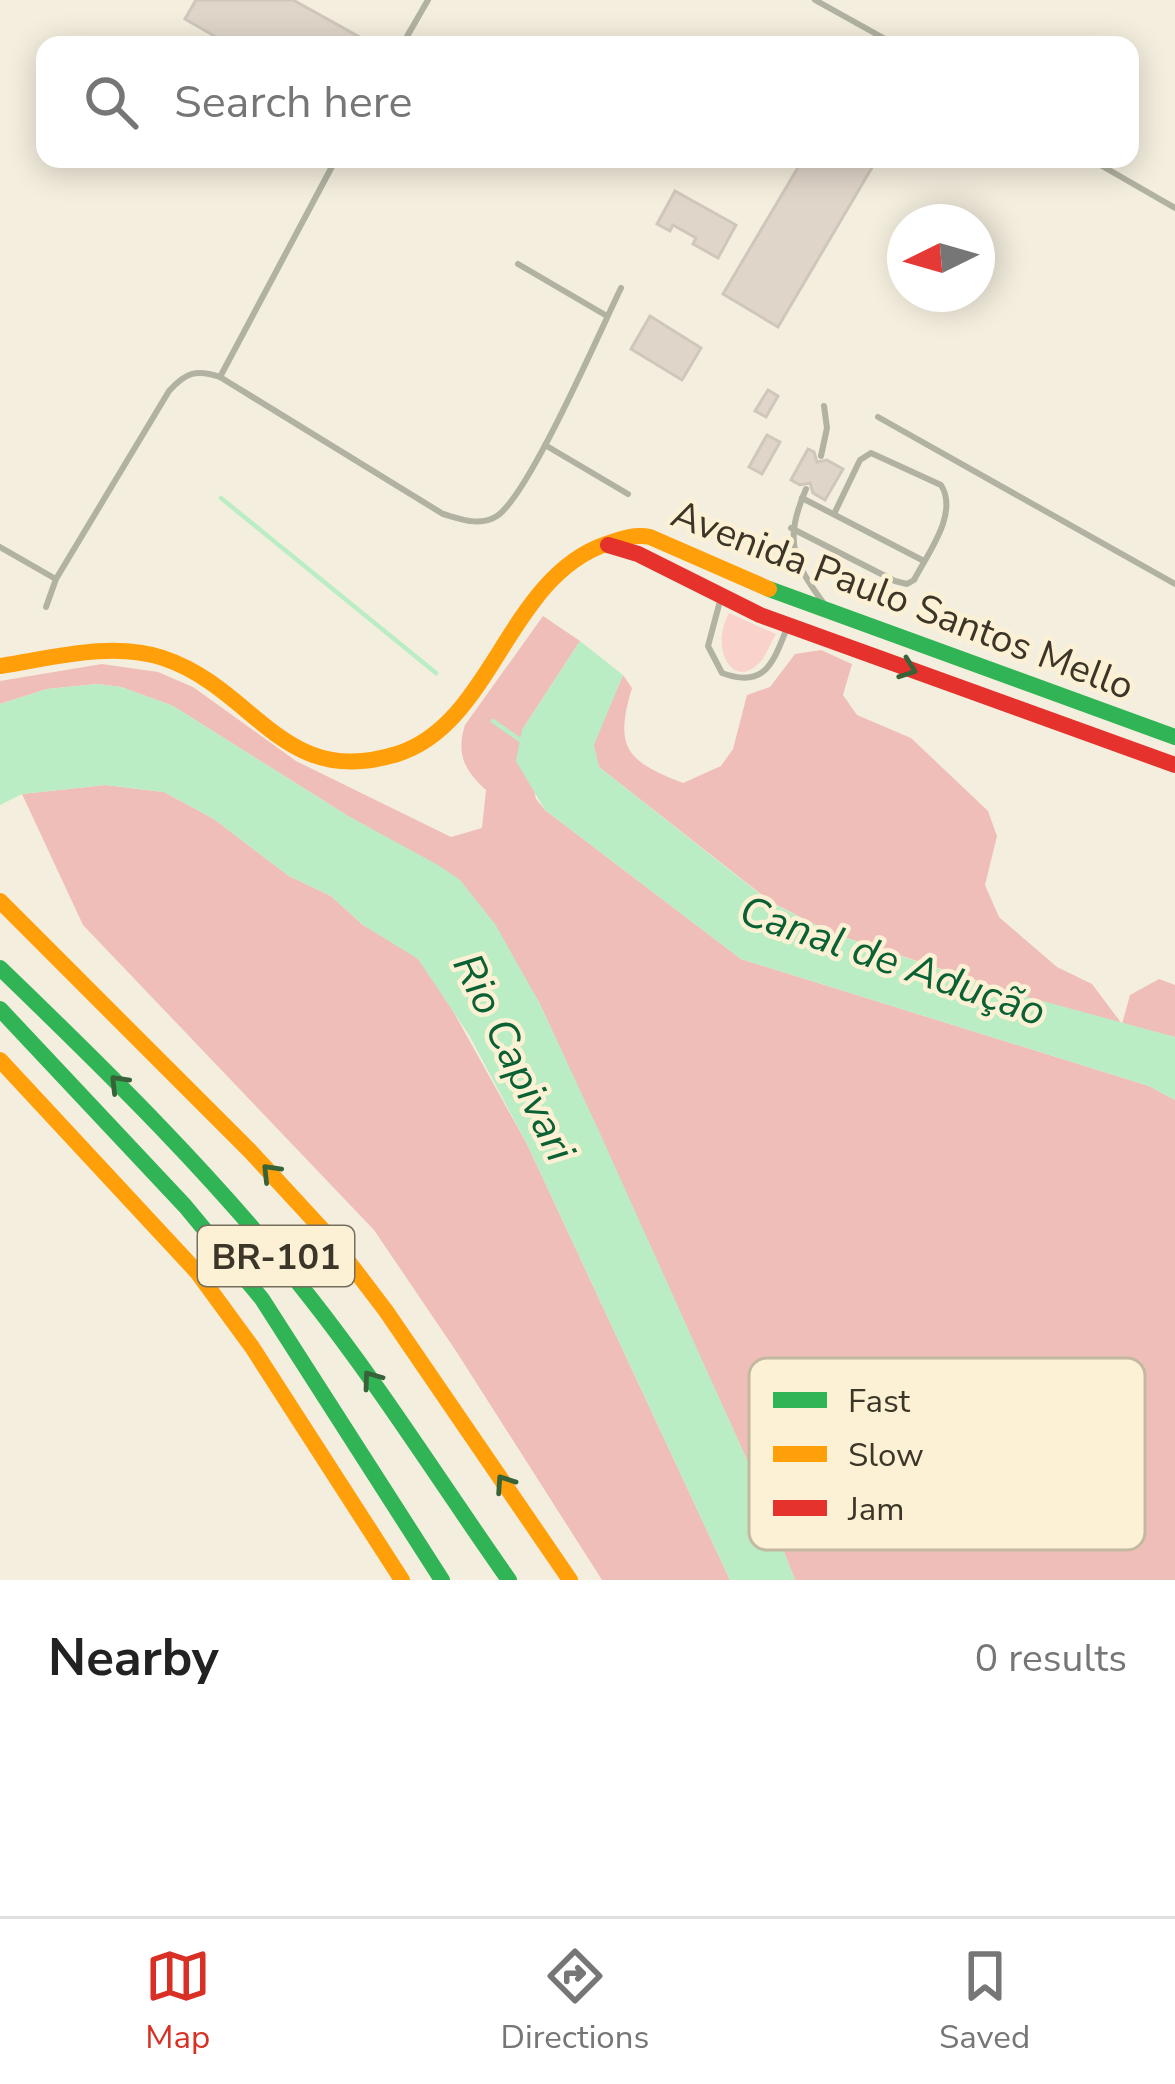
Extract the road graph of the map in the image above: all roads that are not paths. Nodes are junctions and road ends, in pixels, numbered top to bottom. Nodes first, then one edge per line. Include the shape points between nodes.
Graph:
1 (428, 0) edge
2 (815, 0) edge
3 (407, 36) edge
4 (880, 36) edge
5 (331, 168) edge
6 (1106, 168) edge
7 (1175, 208) edge
8 (518, 265) dead end
9 (621, 288) dead end
10 (607, 316) junction
11 (220, 377) junction
12 (824, 406) dead end
13 (878, 417) dead end
14 (545, 445) junction
15 (820, 456) dead end
16 (806, 488) dead end
17 (628, 494) dead end
18 (802, 498) junction
19 (834, 514) junction
20 (791, 528) junction
21 (607, 544) junction
22 (0, 547) edge
23 (924, 561) junction
24 (732, 573) junction
25 (56, 579) junction
26 (1175, 584) edge
27 (722, 598) junction
28 (46, 607) dead end
29 (839, 616) junction
30 (788, 626) junction
31 (829, 641) junction
32 (0, 666) edge
33 (1034, 689) junction
34 (1026, 711) junction
35 (1175, 737) edge
36 (1175, 765) edge
37 (0, 901) edge
38 (0, 968) edge
39 (0, 1009) edge
40 (0, 1060) edge
41 (402, 1580) edge
42 (442, 1580) edge
43 (508, 1580) edge
44 (570, 1580) edge

1 - 3 lane
2 - 4 lane
5 - 11 lane
6 - 7 lane
8 - 10 lane
9 - 10 lane
10 - 14 lane
11 - 14 lane via 443,514 470,522 494,519 507,507
11 - 25 lane via 184,374 169,391
12 - 15 lane
13 - 26 lane
14 - 17 lane
16 - 18 lane
18 - 19 lane
18 - 20 lane
19 - 23 lane
19 - 23 lane via 871,453 941,485 949,508
20 - 23 lane via 907,584
20 - 29 lane via 802,569
21 - 24 main road, Avenida Paulo Santos Mello via 648,535
21 - 27 main road, Avenida Paulo Santos Mello
21 - 32 main road via 562,570 442,726 386,759 305,755 179,664 144,653
22 - 25 lane
24 - 27 main road
24 - 29 main road, Avenida Paulo Santos Mello
25 - 28 lane
27 - 30 main road, Avenida Paulo Santos Mello
27 - 30 lane via 708,646 722,673 740,680 768,668
29 - 31 main road via 822,621
29 - 33 main road, Avenida Paulo Santos Mello
30 - 31 main road, Avenida Paulo Santos Mello
31 -> 34 main road, Avenida Paulo Santos Mello
33 - 34 main road
33 - 35 main road, Avenida Paulo Santos Mello
34 - 36 main road, Avenida Paulo Santos Mello
44 -> 37 main road via 332,1240
43 -> 38 main road, BR-101 via 305,1291 143,1108
39 - 42 main road, BR-101 via 262,1299
40 - 41 main road via 197,1272

